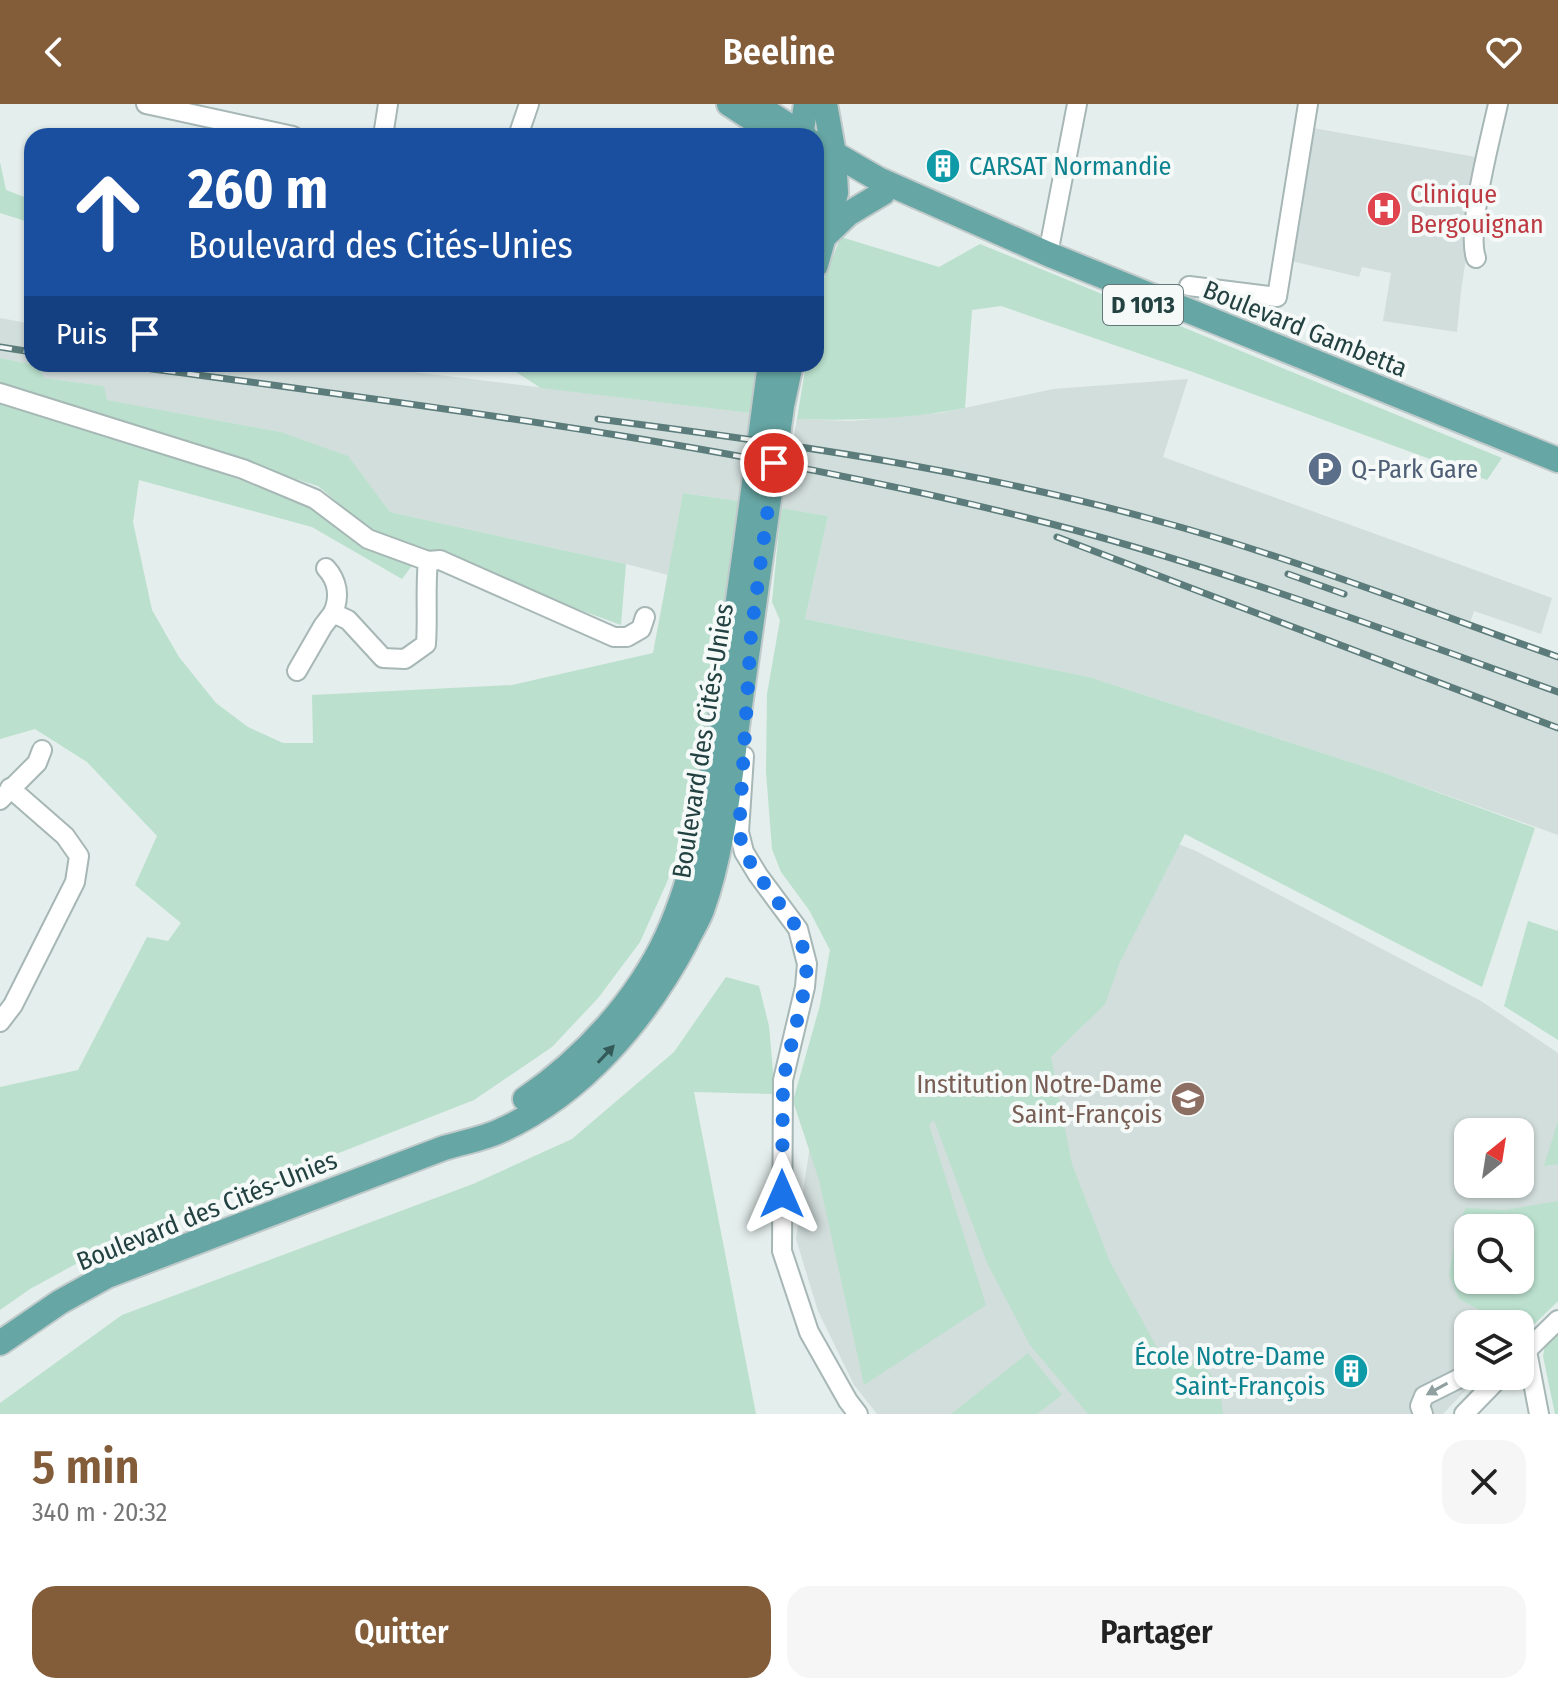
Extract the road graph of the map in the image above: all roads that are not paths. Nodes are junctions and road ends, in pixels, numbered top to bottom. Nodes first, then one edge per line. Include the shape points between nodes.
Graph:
1 (146, 104) edge
2 (388, 104) edge
3 (529, 104) edge
4 (806, 104) edge
5 (825, 104) edge
6 (1077, 104) edge
7 (1308, 104) edge
8 (1498, 104) edge
9 (754, 115) edge
10 (256, 128) edge
11 (384, 128) edge
12 (521, 128) edge
13 (778, 128) edge
14 (809, 128) edge
15 (817, 128) edge
16 (824, 152) edge
17 (824, 154) edge
18 (824, 179) edge
19 (883, 193) junction
20 (826, 235) junction
21 (824, 241) edge
22 (1048, 254) junction
23 (1476, 258) dead end
24 (1189, 286) dead end
25 (769, 372) edge
26 (789, 372) edge
27 (0, 393) edge
28 (1558, 460) edge
29 (1558, 471) edge
30 (428, 561) junction
31 (326, 568) dead end
32 (333, 613) junction
33 (645, 617) dead end
34 (751, 634) junction
35 (297, 671) dead end
36 (42, 750) dead end
37 (5, 794) edge
38 (0, 1022) edge
39 (444, 1148) junction
40 (1558, 1320) edge
41 (0, 1343) edge
42 (1534, 1344) edge
43 (1454, 1381) edge
44 (1487, 1390) edge
45 (1533, 1390) edge
46 (858, 1414) edge
47 (1423, 1414) edge
48 (1464, 1414) edge
49 (1539, 1414) edge

1 - 10 street
2 - 11 street
3 - 12 street
4 - 14 main road
5 - 15 main road
6 - 22 street
7 - 24 street via 1277,297
8 - 23 street via 1476,217
9 - 13 main road, Boulevard Gambetta / D 1013
16 - 22 main road, Boulevard Gambetta / D 1013
17 - 19 main road, D 1013
18 - 20 main road via 834,205
19 - 20 main road
19 - 29 main road, D 1013 via 1404,413
20 - 21 main road
22 - 28 main road, Boulevard Gambetta / D 1013
25 - 39 main road, Boulevard des Cités-Unies via 710,781 693,868 670,929 642,981 578,1056 548,1083
26 - 34 main road, Boulevard des Cités-Unies
27 - 30 street via 243,469 315,499 368,539
30 - 32 street via 426,644 405,659 383,658 348,620
30 - 33 street via 440,560 614,637 641,629
31 - 32 street via 337,590
32 - 35 street
39 -> 34 main road, Boulevard des Cités-Unies via 500,1131 568,1089 627,1030 669,974 702,911 716,854
34 - 46 street via 739,832 744,852 798,929 807,964 783,1080 782,1251 809,1332
36 - 37 street via 37,763
37 - 38 street via 65,836 79,856 75,882
39 - 41 main road, Boulevard des Cités-Unies via 107,1276
40 - 42 street
43 -> 47 street via 1424,1396
44 - 48 street
45 - 49 street

